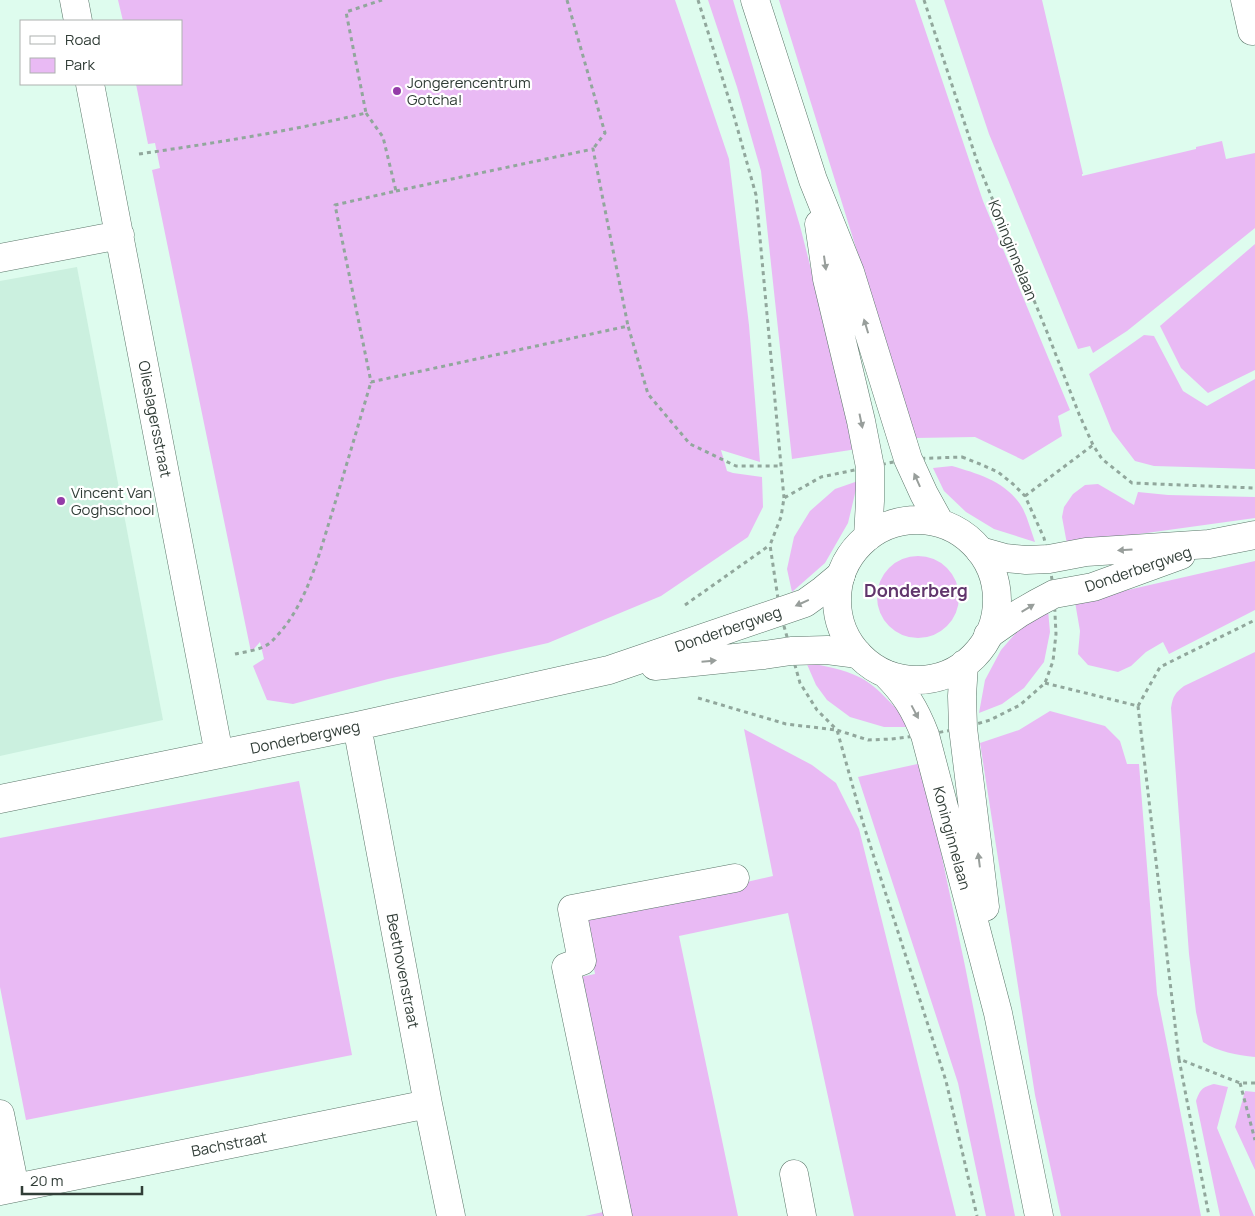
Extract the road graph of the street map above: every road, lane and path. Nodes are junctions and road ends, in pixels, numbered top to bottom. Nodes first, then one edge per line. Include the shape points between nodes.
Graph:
1 (74, 0) edge
2 (382, 0) edge
3 (567, 0) edge
4 (698, 0) edge
5 (754, 0) edge
6 (924, 0) edge
7 (1245, 0) edge
8 (78, 20) edge
9 (1252, 31) dead end
10 (90, 85) edge
11 (366, 113) junction
12 (593, 149) junction
13 (105, 160) junction
14 (813, 180) junction
15 (396, 191) junction
16 (120, 235) junction
17 (0, 258) edge
18 (628, 326) junction
19 (370, 382) junction
20 (1093, 445) junction
21 (781, 466) junction
22 (1255, 488) edge
23 (1026, 496) dead end
24 (784, 498) dead end
25 (940, 523) junction
26 (868, 536) junction
27 (1255, 536) edge
28 (1209, 544) junction
29 (980, 551) junction
30 (841, 575) junction
31 (1255, 620) edge
32 (988, 635) junction
33 (858, 654) junction
34 (201, 663) junction
35 (964, 664) junction
36 (609, 670) junction
37 (886, 674) junction
38 (1045, 683) dead end
39 (698, 698) dead end
40 (1138, 706) junction
41 (357, 726) junction
42 (219, 754) junction
43 (0, 799) edge
44 (736, 878) dead end
45 (998, 1013) junction
46 (1179, 1059) junction
47 (1240, 1083) junction
48 (1255, 1083) edge
49 (428, 1104) junction
50 (0, 1114) edge
51 (1255, 1140) edge
52 (794, 1174) dead end
53 (8, 1189) edge
54 (451, 1216) edge
55 (618, 1216) edge
56 (802, 1216) edge
57 (977, 1216) edge
58 (1040, 1216) edge
59 (1209, 1216) edge

1 - 8 street
2 - 11 path via 346,12
3 - 12 path via 605,132
4 - 21 path via 756,195
5 - 14 street
6 - 20 path, Koninginnelaan via 978,164
7 - 9 street
10 - 13 street, Olieslagersstraat
11 - 13 path via 215,143
11 - 15 path via 383,137
12 - 15 path
12 - 18 path
13 - 16 street, Olieslagersstraat
25 -> 14 street via 908,459 850,272
14 -> 26 street via 827,279 870,467
15 - 19 path via 335,205
16 - 17 street
16 - 34 street, Olieslagersstraat
18 - 19 path
18 - 21 path via 648,394 690,444 736,466
19 - 34 path via 310,582 292,617 272,641 260,648
20 - 22 path, Koninginnelaan via 1102,459 1132,483
20 - 23 path
21 - 24 path
25 - 26 street via 902,521
25 - 29 street via 968,539
26 - 30 street via 849,557
27 - 28 street, Donderbergweg
28 -> 29 street, Donderbergweg via 1086,552 1026,560
32 -> 28 street, Donderbergweg via 1054,594 1093,587
29 - 32 street via 991,570 996,592 996,614
30 - 33 street via 838,616 849,643
30 -> 36 street, Donderbergweg via 805,603
31 - 40 path via 1160,667
32 - 35 street
36 -> 33 street, Donderbergweg via 791,651 827,650
33 - 37 street
34 - 42 street, Olieslagersstraat
35 - 37 street via 940,677 926,679
45 -> 35 street, Koninginnelaan via 962,728
36 - 41 street, Donderbergweg
37 -> 45 street, Koninginnelaan via 910,703 925,735
38 - 40 path
39 - 57 path via 786,724 837,730 946,1081
40 - 46 path
41 - 42 street, Donderbergweg
41 - 49 street, Beethovenstraat
42 - 43 street, Donderbergweg
44 - 55 street via 572,909 582,961 566,967
45 - 58 street, Koninginnelaan
46 - 47 path
46 - 59 path
47 - 48 path
47 - 51 path
49 - 53 street, Bachstraat
49 - 54 street, Beethovenstraat
50 - 53 street
52 - 56 street

